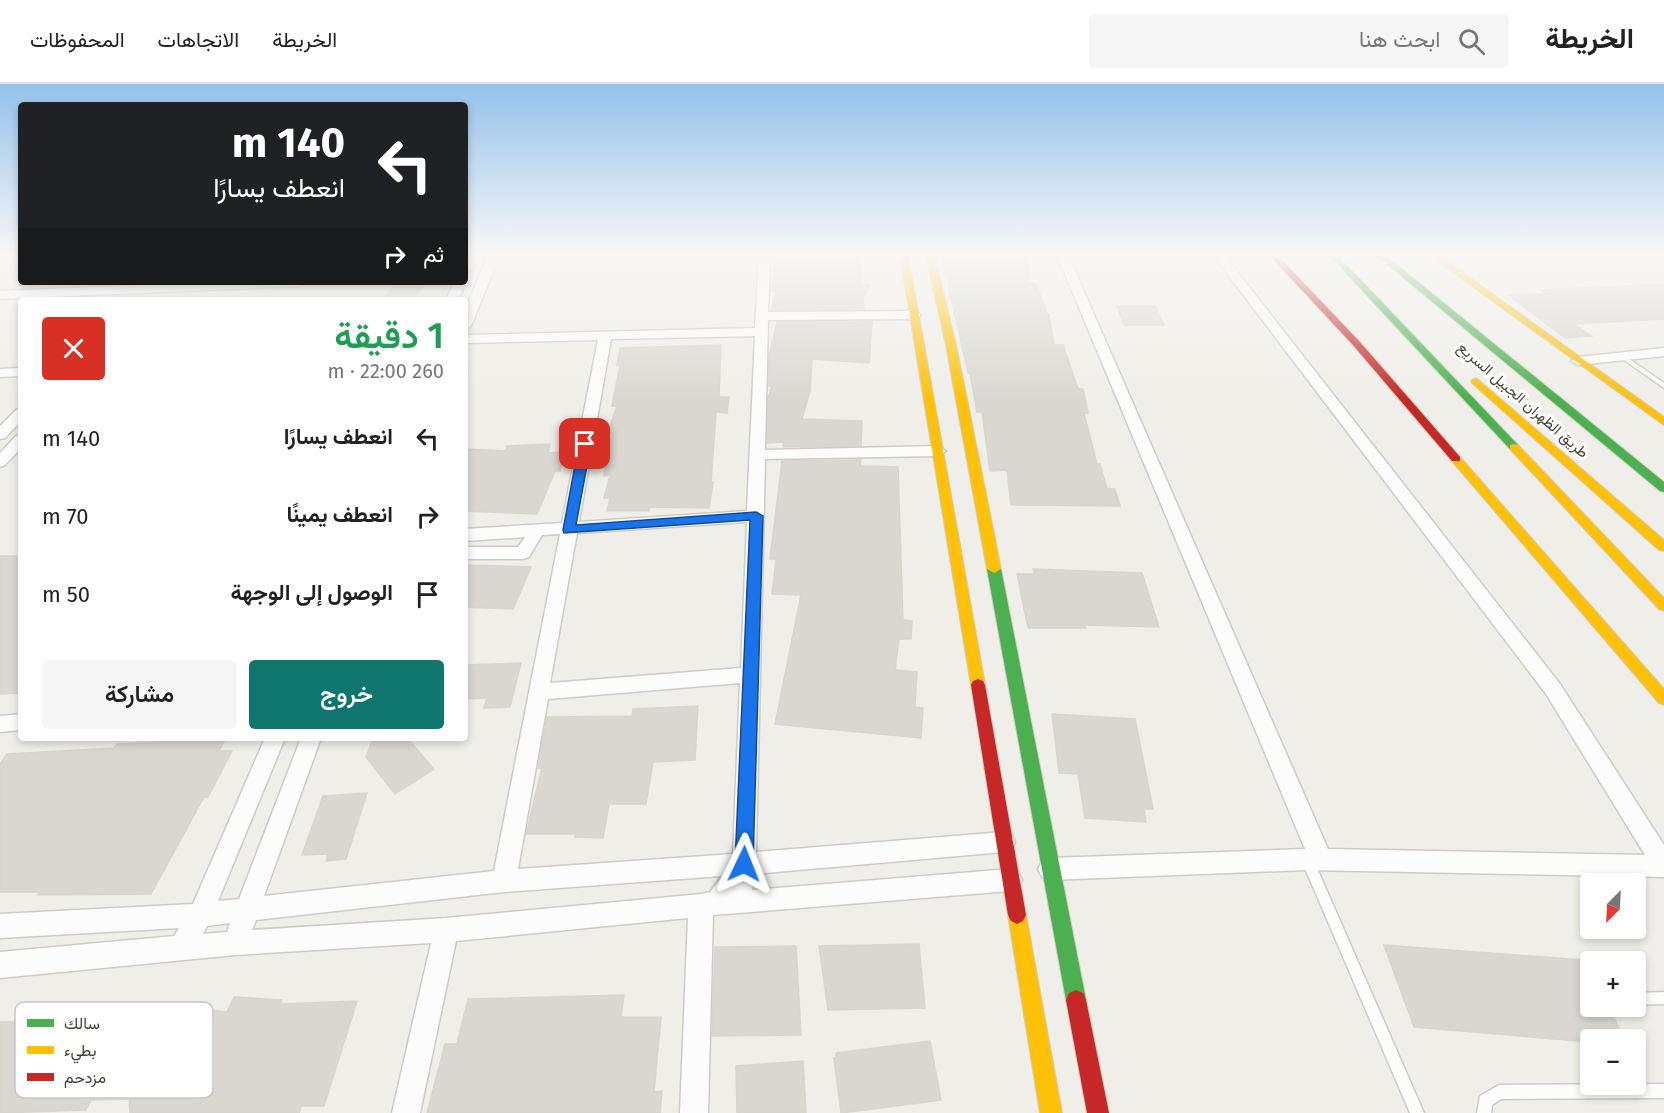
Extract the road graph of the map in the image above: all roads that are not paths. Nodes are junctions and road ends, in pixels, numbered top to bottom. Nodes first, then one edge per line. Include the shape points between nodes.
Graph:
1 (474, 303) edge
2 (764, 303) edge
3 (913, 303) edge
4 (941, 303) edge
5 (1082, 303) edge
6 (1255, 303) edge
7 (1318, 303) edge
8 (1378, 303) edge
9 (1388, 303) edge
10 (1437, 303) edge
11 (1499, 303) edge
12 (915, 315) junction
13 (1454, 317) junction
14 (468, 319) edge
15 (764, 324) junction
16 (605, 336) junction
17 (468, 339) edge
18 (1664, 352) edge
19 (1622, 356) junction
20 (1449, 357) dead end
21 (18, 360) edge
22 (0, 361) edge
23 (1578, 361) junction
24 (18, 372) edge
25 (0, 373) edge
26 (1467, 373) dead end
27 (1664, 386) edge
28 (18, 416) edge
29 (1664, 422) edge
30 (0, 435) edge
31 (18, 442) edge
32 (938, 451) junction
33 (759, 455) junction
34 (18, 457) edge
35 (2, 460) edge
36 (1654, 462) dead end
37 (1664, 488) edge
38 (756, 516) junction
39 (569, 530) junction
40 (536, 531) junction
41 (468, 535) edge
42 (1664, 547) edge
43 (468, 553) edge
44 (1664, 606) edge
45 (751, 675) junction
46 (539, 692) junction
47 (1664, 699) edge
48 (18, 723) edge
49 (0, 724) edge
50 (274, 741) edge
51 (310, 741) edge
52 (1004, 842) junction
53 (1314, 860) junction
54 (744, 864) junction
55 (1664, 866) edge
56 (1050, 869) junction
57 (1010, 880) junction
58 (504, 881) junction
59 (738, 903) junction
60 (701, 905) junction
61 (248, 910) junction
62 (200, 915) junction
63 (0, 926) edge
64 (446, 930) junction
65 (235, 943) junction
66 (182, 947) junction
67 (0, 965) edge
68 (1664, 998) edge
69 (1646, 999) edge
70 (1664, 1091) edge
71 (406, 1113) edge
72 (694, 1113) edge
73 (1051, 1113) edge
74 (1098, 1113) edge
75 (1417, 1113) edge
76 (1484, 1113) edge

1 - 14 street
2 - 15 street
3 - 12 main road
4 - 56 main road
5 - 53 street
6 - 55 street via 1553,689
7 - 47 main road
8 - 44 main road
9 - 20 main road, طريق الظهران الجبيل السريع
10 - 13 main road, طريق الظهران الجبيل السريع
11 - 23 main road
12 - 15 street
12 - 32 main road
13 - 36 main road
13 - 37 main road, طريق الظهران الجبيل السريع
15 - 16 street
15 - 33 street
16 - 17 street
16 - 39 street
18 - 19 street
19 - 23 street
19 - 27 lane
21 - 22 street
23 - 29 main road
24 - 25 street
26 - 42 main road, طريق الظهران الجبيل السريع
28 - 30 street
31 - 35 street
32 - 33 street
32 - 52 main road
33 - 38 street
34 - 35 street
38 - 39 street
38 - 45 street
39 - 40 street
39 - 46 street
40 - 41 street
40 - 43 street via 523,553
45 - 46 street
45 - 54 street
46 - 58 street
48 - 49 street
50 - 62 street
51 - 61 street
52 - 54 street
52 - 57 main road
53 - 55 street
53 - 56 street
53 - 75 lane
54 - 58 street
54 - 59 street
54 - 60 street via 717,903
56 - 74 main road
57 - 59 street
57 - 73 main road
58 - 61 street
59 - 60 street
60 - 64 street
60 - 72 street
61 - 62 street
61 - 65 street
62 - 63 street
62 - 66 street
64 - 65 street
64 - 71 street
65 - 66 street
66 - 67 street
68 - 69 lane
70 - 76 lane via 1499,1092 1485,1101

